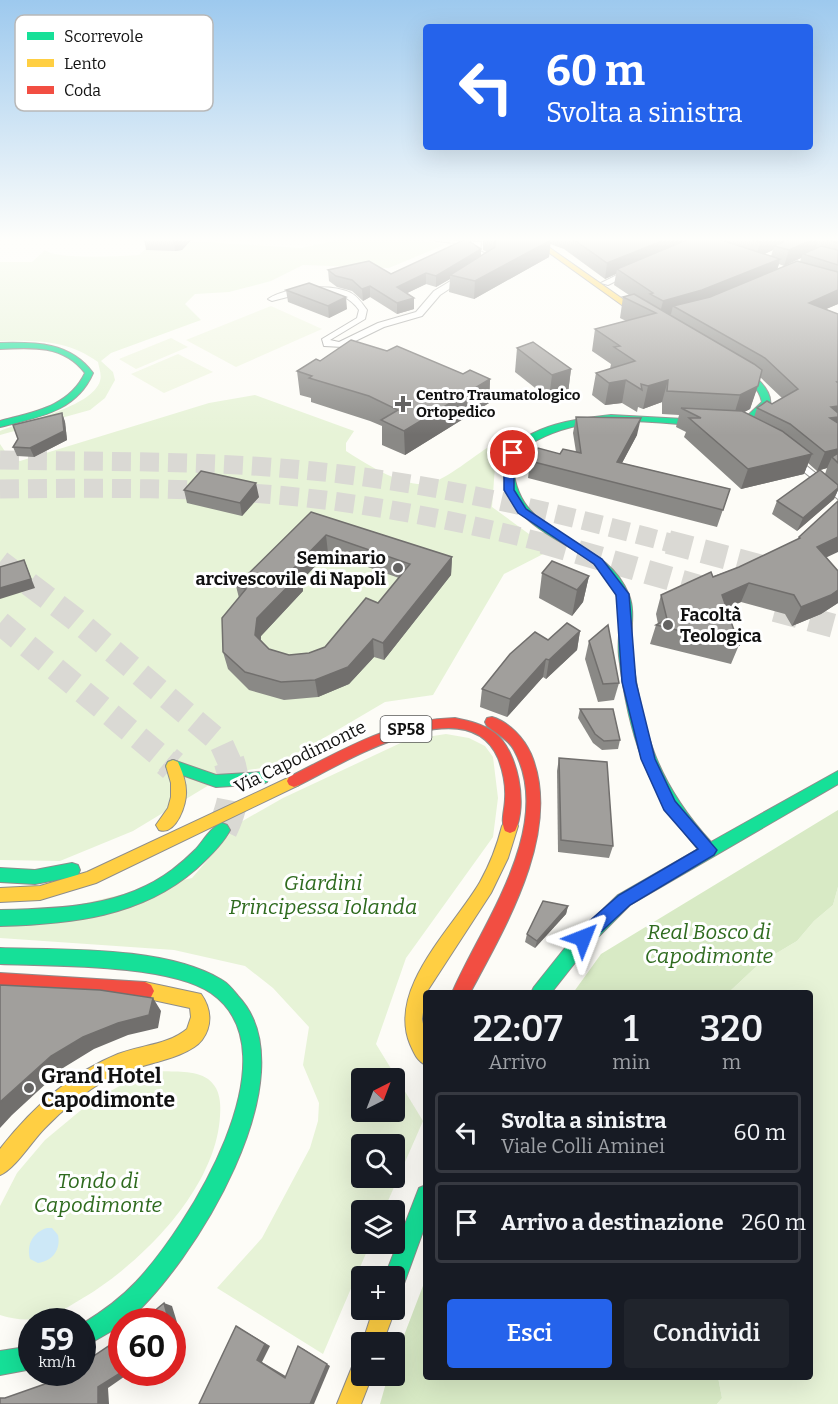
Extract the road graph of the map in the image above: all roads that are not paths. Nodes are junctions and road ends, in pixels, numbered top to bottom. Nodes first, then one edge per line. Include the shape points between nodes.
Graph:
1 (359, 305) edge
2 (428, 305) edge
3 (625, 305) edge
4 (657, 324) edge
5 (0, 346) edge
6 (15, 360) dead end
7 (50, 362) dead end
8 (725, 363) edge
9 (71, 377) dead end
10 (0, 417) edge
11 (721, 424) edge
12 (735, 424) joint
13 (0, 426) edge
14 (753, 432) edge
15 (787, 453) edge
16 (837, 502) edge
17 (324, 750) dead end
18 (279, 771) dead end
19 (838, 777) edge
20 (262, 778) junction
21 (232, 793) dead end
22 (194, 811) dead end
23 (222, 830) tunnel mouth
24 (118, 849) dead end
25 (709, 850) junction
26 (0, 875) edge
27 (0, 895) edge
28 (0, 918) edge
29 (0, 956) edge
30 (0, 982) edge
31 (463, 990) edge
32 (542, 990) edge
33 (423, 1051) edge
34 (0, 1164) edge
35 (423, 1203) edge
36 (400, 1266) edge
37 (96, 1327) edge
38 (18, 1360) edge
39 (0, 1363) edge
40 (356, 1386) edge
41 (349, 1404) edge

1 - 2 street via 363,315 326,339 327,344 345,343 381,325 412,317
3 - 4 main road
5 - 13 main road via 51,348 71,355 87,369 88,380 82,391 60,404
6 - 7 main road
8 - 12 main road via 753,381 767,397 762,410
9 - 10 main road via 70,387 56,398
11 - 25 main road via 602,417 568,421 548,428 519,447 509,459 507,479 522,511 598,561 622,594 629,682 648,759 669,805
12 - 14 street
15 - 16 street
17 - 31 main road, Via Capodimonte / SP58 via 401,717 438,712 489,720 519,744 529,769 533,810 525,854 510,897
18 - 20 main road, Via Capodimonte
19 - 25 main road
20 - 21 main road, Via Capodimonte
20 - 22 main road via 209,781 173,766 182,787 182,800 160,828
23 - 28 main road via 193,865 137,899 69,916
24 - 26 main road via 56,874 25,878
25 - 32 main road via 624,900 568,953
27 - 33 main road, Via Capodimonte / SP58 via 40,893 90,878 399,730 434,723 479,731 496,741 507,758 513,783 511,826 494,874 438,957 416,1003 413,1027
29 - 37 main road via 97,961 201,978 233,1000 252,1038 250,1081 236,1144 195,1225 135,1300
30 - 34 main road via 110,987 184,996 195,1000 201,1009 199,1028 193,1037 124,1061 74,1090 31,1126
35 - 36 main road
38 - 39 main road
40 - 41 main road

